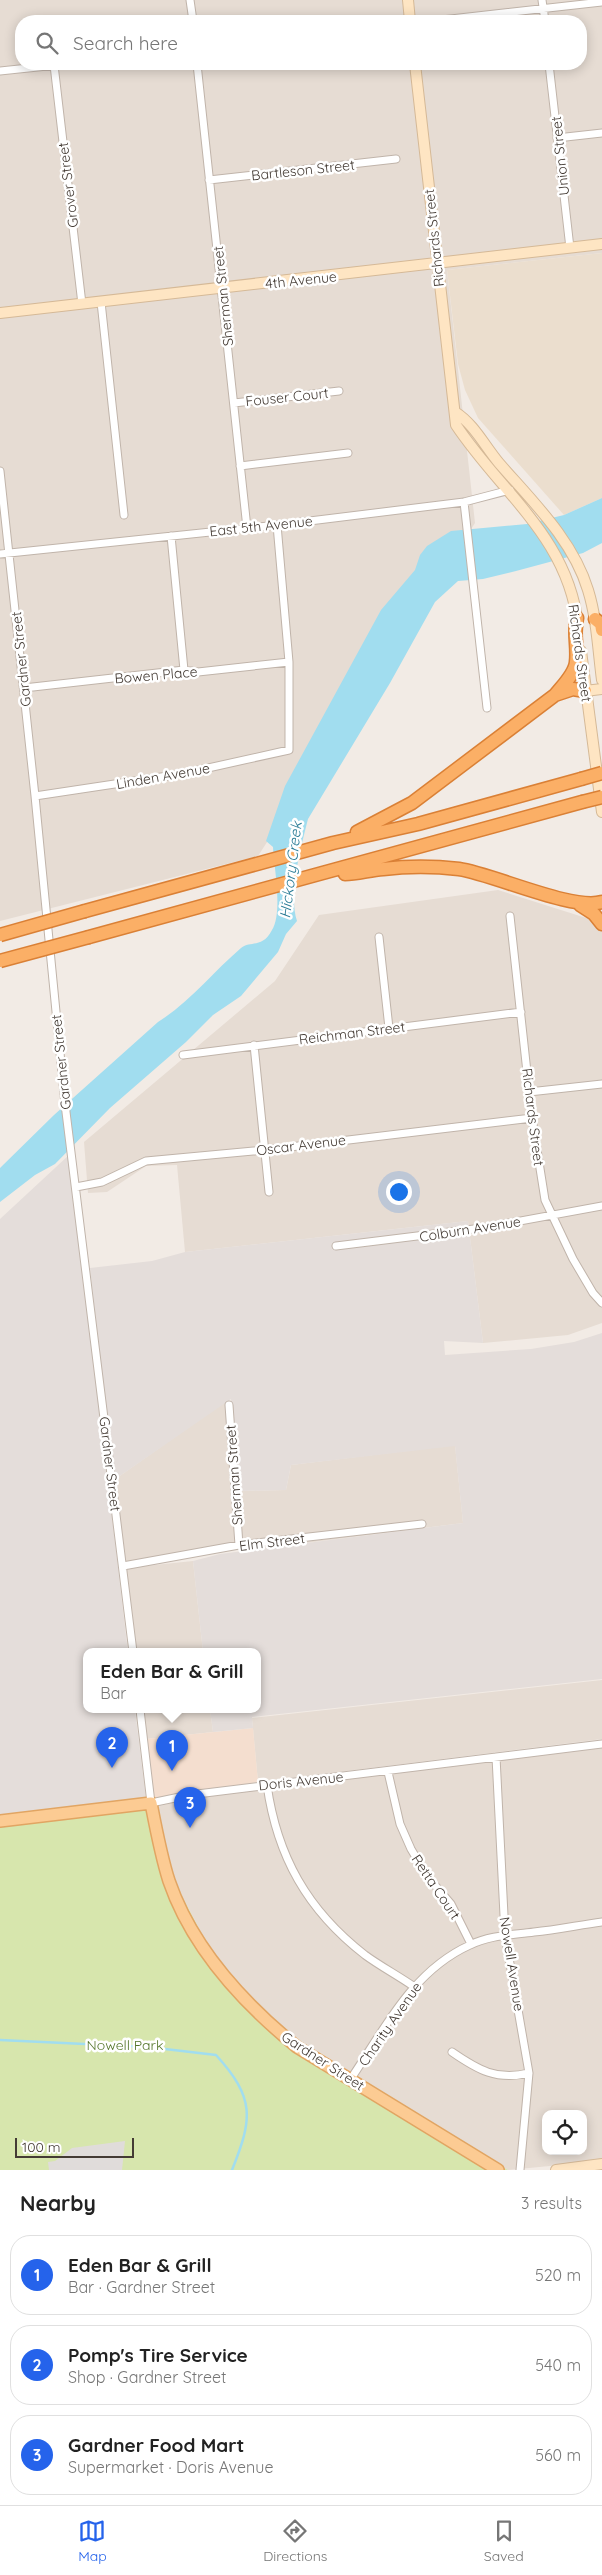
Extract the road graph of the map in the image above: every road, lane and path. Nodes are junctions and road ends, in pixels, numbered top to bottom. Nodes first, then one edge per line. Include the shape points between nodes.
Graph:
1 (190, 0) edge
2 (408, 0) edge
3 (542, 0) edge
4 (602, 2) edge
5 (544, 9) junction
6 (192, 15) edge
7 (409, 15) edge
8 (488, 15) edge
9 (544, 15) edge
10 (15, 69) edge
11 (55, 70) edge
12 (198, 70) edge
13 (416, 70) edge
14 (550, 70) edge
15 (0, 71) edge
16 (602, 133) edge
17 (558, 138) junction
18 (396, 160) dead end
19 (209, 180) junction
20 (602, 244) edge
21 (570, 248) junction
22 (437, 265) junction
23 (223, 289) junction
24 (101, 302) junction
25 (82, 304) junction
26 (0, 313) edge
27 (339, 391) dead end
28 (234, 403) junction
29 (455, 412) junction
30 (348, 454) dead end
31 (240, 466) junction
32 (0, 471) edge
33 (520, 486) junction
34 (508, 491) junction
35 (464, 502) junction
36 (124, 515) dead end
37 (277, 525) junction
38 (247, 528) junction
39 (170, 536) junction
40 (9, 553) junction
41 (0, 554) edge
42 (577, 618) junction
43 (594, 619) junction
44 (602, 630) edge
45 (289, 662) junction
46 (184, 670) junction
47 (602, 680) edge
48 (24, 688) junction
49 (602, 689) edge
50 (585, 691) junction
51 (555, 695) junction
52 (487, 708) dead end
53 (602, 773) edge
54 (35, 796) junction
55 (602, 797) edge
56 (602, 812) edge
57 (333, 843) junction
58 (330, 872) junction
59 (574, 901) junction
60 (602, 902) edge
61 (510, 916) dead end
62 (602, 924) edge
63 (0, 935) edge
64 (379, 937) dead end
65 (0, 961) edge
66 (521, 1012) junction
67 (389, 1028) junction
68 (254, 1046) junction
69 (183, 1056) dead end
70 (602, 1084) edge
71 (529, 1092) junction
72 (532, 1118) junction
73 (265, 1150) junction
74 (76, 1187) junction
75 (269, 1192) dead end
76 (602, 1206) edge
77 (552, 1217) junction
78 (336, 1246) dead end
79 (602, 1303) edge
80 (229, 1405) dead end
81 (422, 1524) dead end
82 (239, 1545) junction
83 (123, 1566) junction
84 (133, 1648) edge
85 (140, 1713) edge
86 (602, 1744) edge
87 (496, 1757) junction
88 (388, 1772) junction
89 (268, 1784) junction
90 (151, 1803) junction
91 (0, 1821) edge
92 (602, 1922) edge
93 (505, 1935) junction
94 (471, 1944) junction
95 (412, 1986) junction
96 (452, 2052) dead end
97 (529, 2073) junction
98 (350, 2080) junction
99 (602, 2164) edge
100 (498, 2170) edge
101 (520, 2170) edge
102 (556, 2170) edge

1 - 6 street
2 - 7 street
3 - 5 street
4 - 5 street
5 - 8 street
5 - 9 street
10 - 15 street
11 - 25 street, Grover Street
12 - 19 street, Sherman Street
13 - 22 street, Richards Street
14 - 17 street, Union Street
16 - 17 street
17 - 21 street, Union Street
18 - 19 street, Bartleson Street
19 - 23 street, Sherman Street
20 - 21 street, 4th Avenue
21 - 22 street, 4th Avenue
22 - 23 street, 4th Avenue
22 - 29 street, Richards Street
23 - 24 street, 4th Avenue
23 - 28 street, Sherman Street
24 - 25 street, 4th Avenue
24 - 36 street
25 - 26 street, 4th Avenue
27 - 28 street, Fouser Court
28 - 31 street, Sherman Street
29 - 33 street, Richards Street via 468,420 485,446
29 - 34 street, Richards Street via 456,425 474,452
30 - 31 street
31 - 38 street, Sherman Street
32 - 40 street, Gardner Street
33 - 34 street, East 5th Avenue
33 - 43 street, Richards Street via 576,561 588,589
34 - 35 street, East 5th Avenue
34 - 42 street, Richards Street via 533,519 563,565
35 - 37 street, East 5th Avenue
35 - 52 street
37 - 38 street, East 5th Avenue
37 - 45 street
38 - 39 street, East 5th Avenue
39 - 40 street, East 5th Avenue
39 - 46 street
40 - 41 street, East 5th Avenue
40 - 48 street, Gardner Street
42 - 50 street, Richards Street
42 - 51 highway via 574,629 576,662
43 - 44 highway via 601,624
43 - 47 street, Richards Street
45 - 46 street, Bowen Place via 198,672
45 - 54 street, Linden Avenue via 289,750 181,774
46 - 48 street, Bowen Place
48 - 54 street, Gardner Street
49 - 50 street
50 - 51 highway via 573,689
50 - 56 street, Richards Street
51 - 57 highway via 412,803 384,820
53 - 57 highway, bridge via 418,824
54 - 74 street, Gardner Street
55 - 58 highway, bridge
57 - 63 highway, bridge
58 - 59 highway via 347,874 383,868 460,869
58 - 65 highway, bridge
59 - 60 highway via 593,905
59 - 62 highway via 594,914
61 - 66 street, Richards Street
64 - 67 street
66 - 67 street, Reichman Street
66 - 71 street, Richards Street
67 - 68 street, Reichman Street
68 - 69 street, Reichman Street
68 - 73 street
70 - 71 street
71 - 72 street, Richards Street
72 - 73 street, Oscar Avenue
72 - 77 street, Richards Street via 545,1200
73 - 74 street, Oscar Avenue via 146,1161 102,1182
73 - 75 street
74 - 83 street, Gardner Street
76 - 77 street, Colburn Avenue
77 - 78 street, Colburn Avenue
77 - 79 street, Richards Street via 583,1276
80 - 82 street, Sherman Street
81 - 82 street, Elm Street
82 - 83 street, Elm Street
83 - 84 street, Gardner Street
85 - 90 street, Gardner Street
86 - 87 street, Doris Avenue
87 - 88 street, Doris Avenue
87 - 93 street, Nowell Avenue
88 - 89 street, Doris Avenue
88 - 94 street, Retta Court via 400,1824 411,1849 427,1876 451,1904
89 - 90 street, Doris Avenue
89 - 95 street via 272,1816 282,1846 296,1878 314,1906 366,1956
90 - 91 main road, Doris Avenue
90 - 98 main road, Gardner Street via 170,1882 212,1961 269,2024 297,2047
92 - 93 street, Charity Avenue
93 - 94 street, Charity Avenue
93 - 97 street, Nowell Avenue
94 - 95 street, Charity Avenue
95 - 98 street, Charity Avenue
96 - 97 street via 478,2070 518,2076
97 - 101 street, Nowell Avenue
98 - 100 main road, Gardner Street
99 - 102 street

